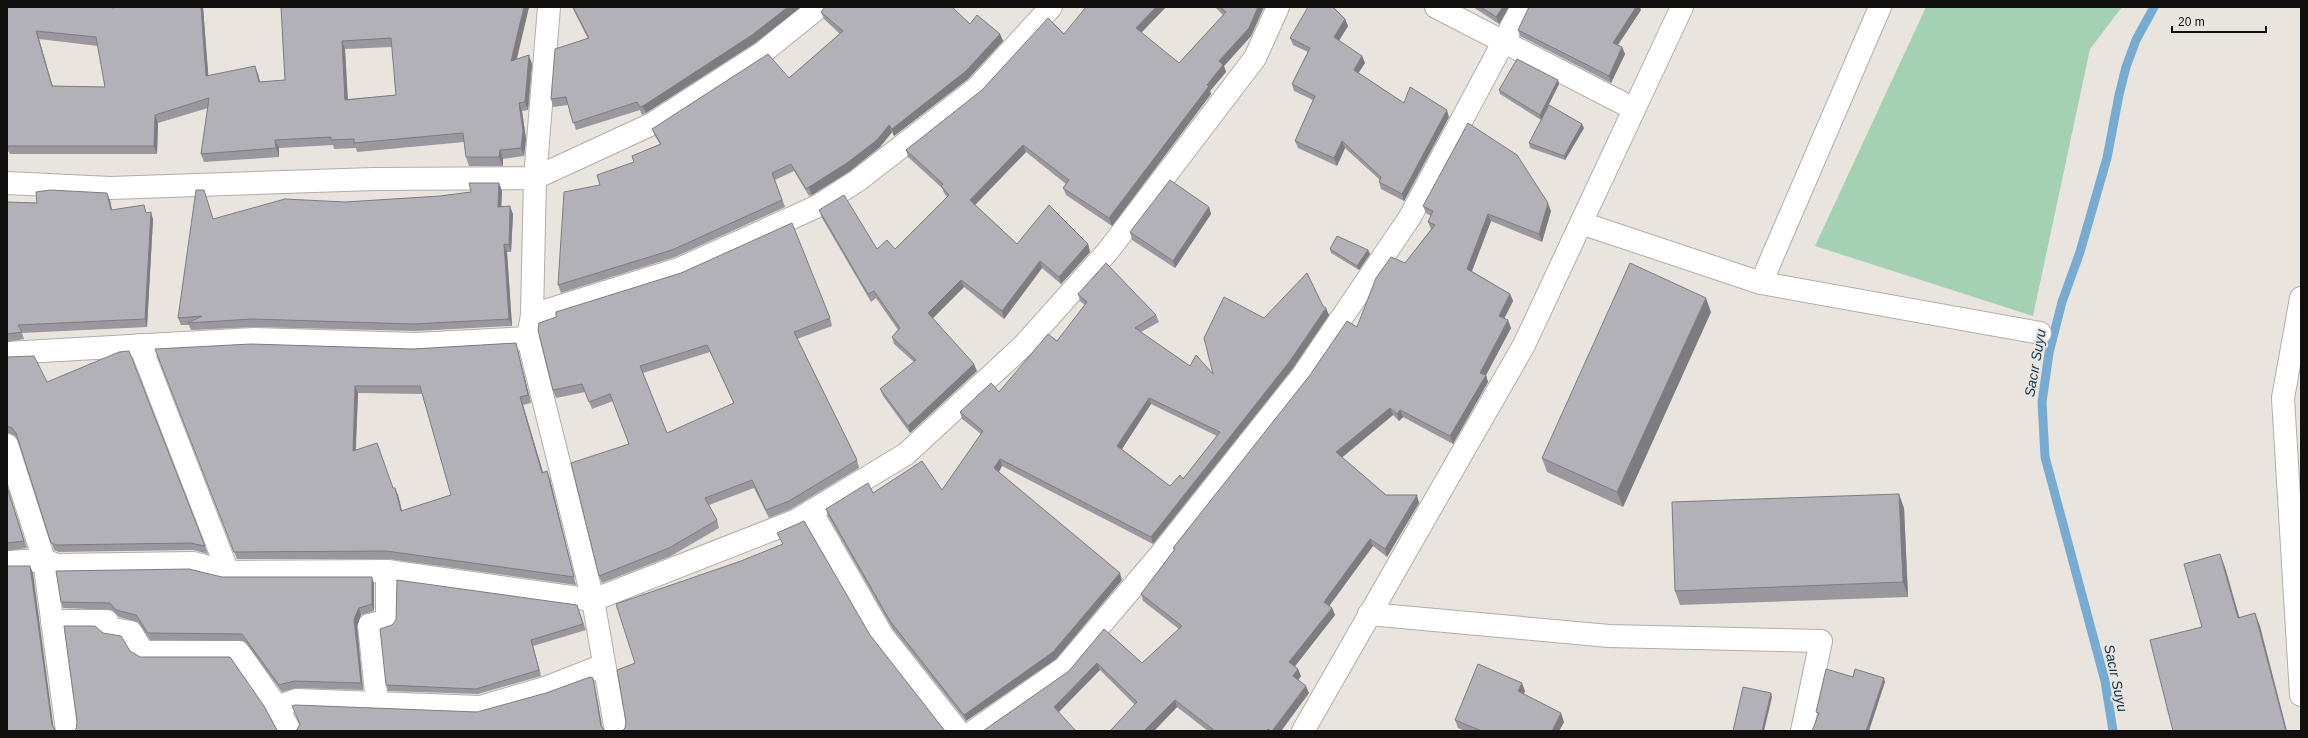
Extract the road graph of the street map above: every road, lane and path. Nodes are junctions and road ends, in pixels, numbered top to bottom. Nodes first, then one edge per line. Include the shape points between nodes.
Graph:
1 (549, 7) edge
2 (818, 7) edge
3 (1051, 7) edge
4 (1278, 7) edge
5 (1436, 7) edge
6 (1522, 7) edge
7 (1682, 7) edge
8 (1880, 7) edge
9 (1503, 43) junction
10 (1634, 109) junction
11 (535, 178) junction
12 (7, 183) edge
13 (1580, 223) junction
14 (1761, 282) junction
15 (2301, 298) edge
16 (532, 315) junction
17 (2040, 333) dead end
18 (528, 338) junction
19 (140, 345) junction
20 (7, 353) edge
21 (2283, 398) junction
22 (2301, 416) edge
23 (7, 444) edge
24 (811, 511) junction
25 (44, 560) junction
26 (7, 562) edge
27 (387, 571) junction
28 (228, 572) junction
29 (593, 600) junction
30 (1369, 614) junction
31 (52, 621) junction
32 (604, 665) junction
33 (2301, 695) edge
34 (377, 702) junction
35 (277, 707) junction
36 (1303, 730) edge
37 (67, 731) edge
38 (290, 731) edge
39 (616, 731) edge
40 (958, 731) edge
41 (974, 731) edge
42 (1802, 731) edge

1 - 11 street
2 - 11 street via 762,53 652,124
3 - 16 street via 977,88 857,182 818,206 679,270
4 - 24 street via 1254,58 1108,251 1024,345 906,454
5 - 9 street
6 - 9 street
7 - 10 street
8 - 14 street
9 - 10 street
9 - 41 street via 1410,217 1303,375 1160,555 1064,668
10 - 13 street
11 - 12 street via 374,179 110,188
11 - 16 street
13 - 14 street
13 - 30 street via 1524,345
14 - 17 street
15 - 21 street
16 - 18 street
18 - 19 street via 416,344 254,338
18 - 29 street
19 - 20 street
19 - 28 street
21 - 22 street
21 - 33 street
23 - 25 street
24 - 29 street via 797,520
24 - 40 street via 882,635
25 - 26 street
25 - 28 street via 57,565 193,563
25 - 31 street
27 - 28 street
27 - 29 street
27 - 34 street via 387,621 369,625
29 - 32 street
30 - 36 street
30 - 42 street via 1609,636 1821,642
31 - 35 street via 107,621 108,628 131,632 143,652 239,652
31 - 37 street
32 - 34 street via 545,688 480,707
32 - 39 street
34 - 35 street via 296,700
35 - 38 street

